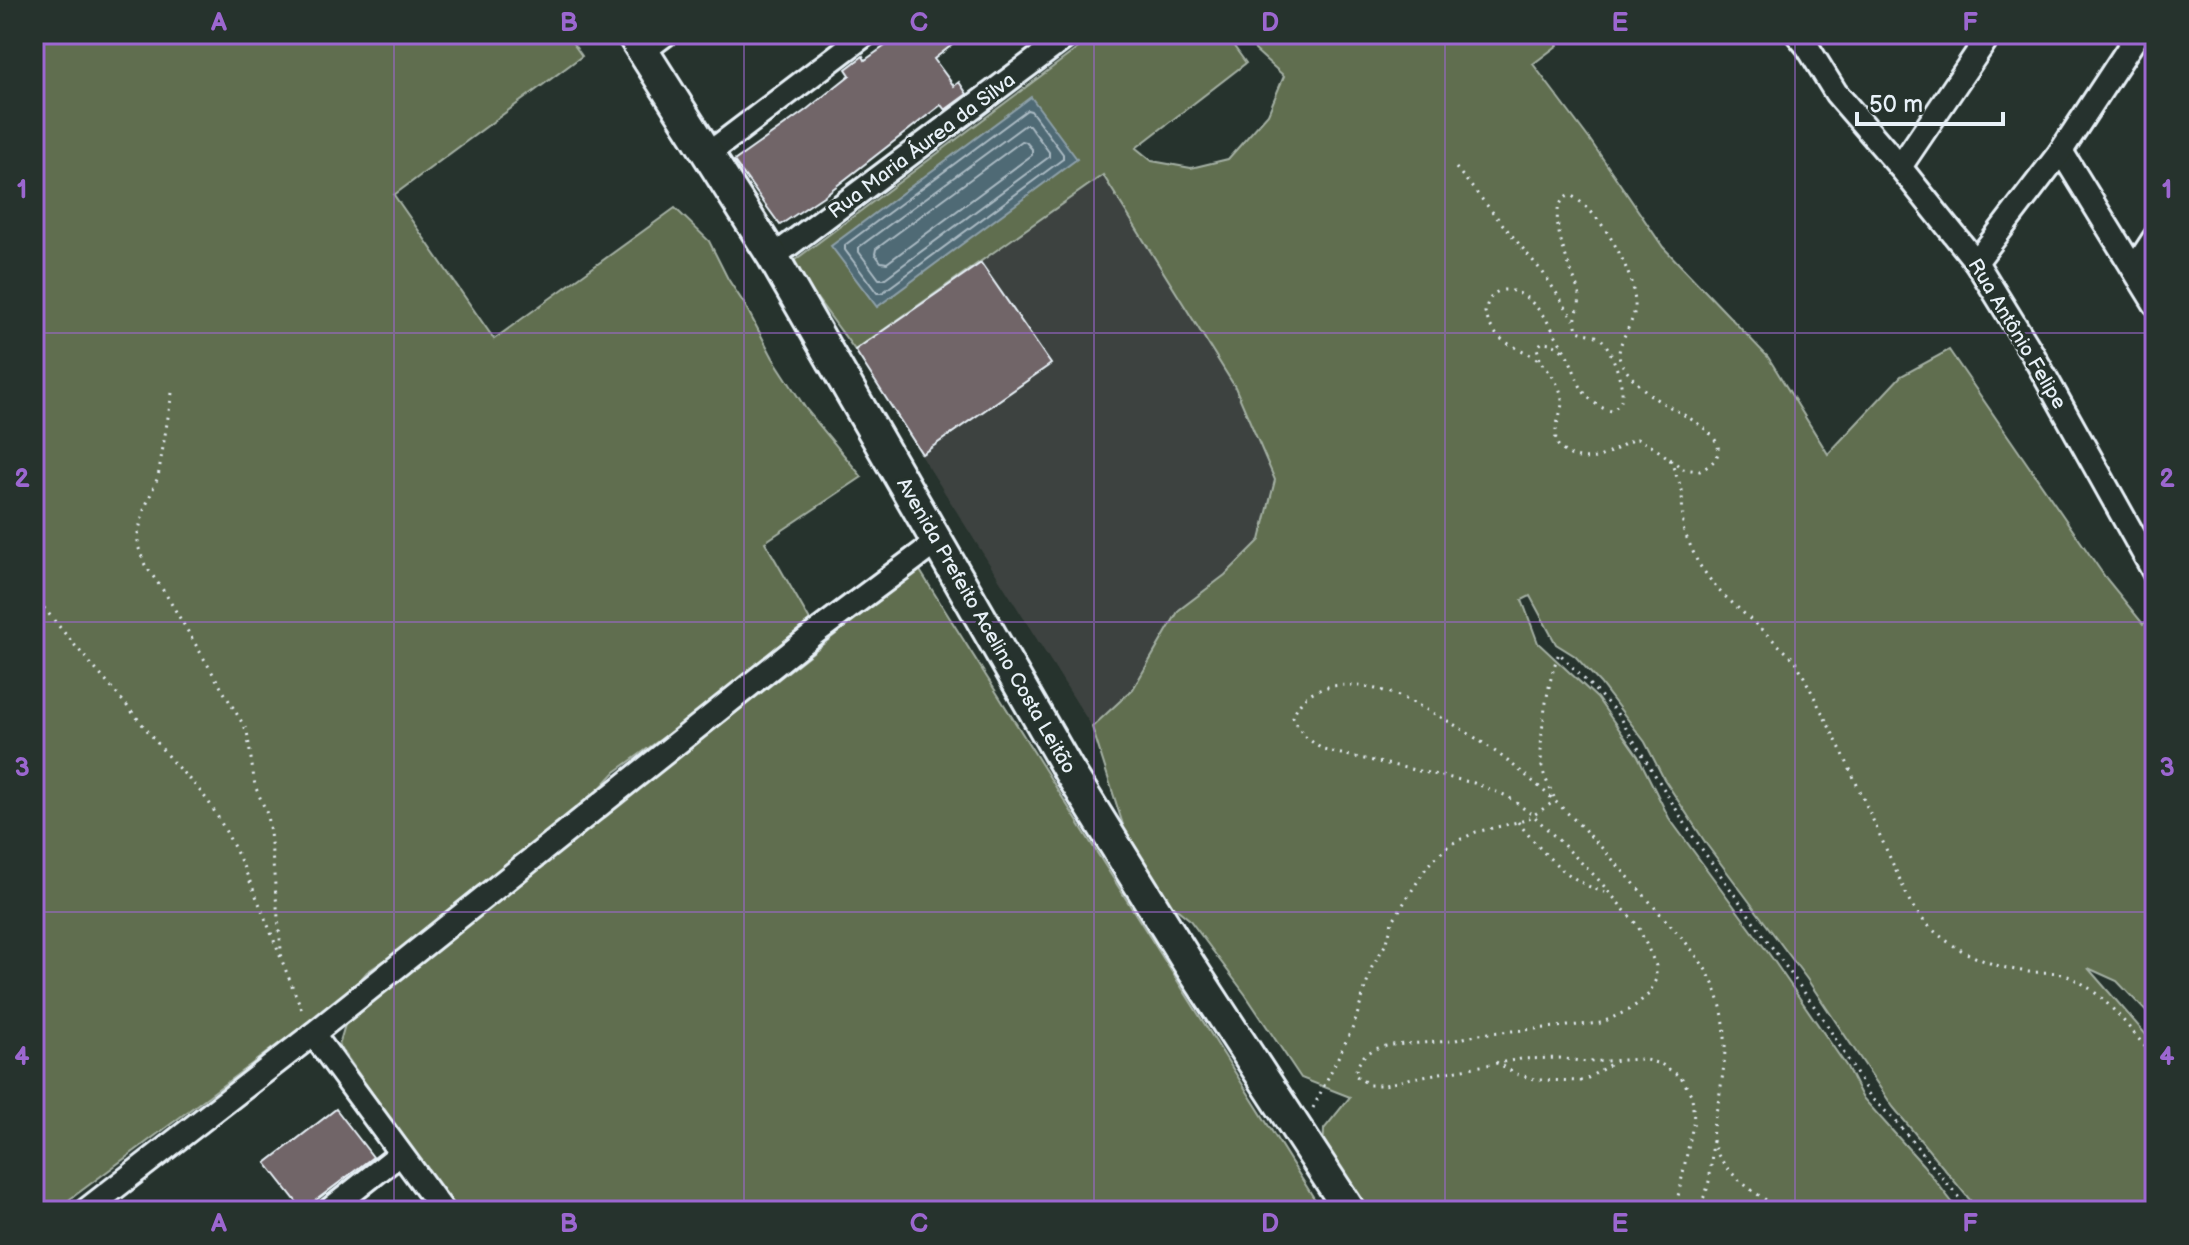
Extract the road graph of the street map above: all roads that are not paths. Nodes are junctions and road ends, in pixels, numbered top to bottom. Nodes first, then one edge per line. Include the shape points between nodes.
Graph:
1 (866, 34) edge
2 (1070, 34) edge
3 (1990, 34) edge
4 (2138, 34) edge
5 (1807, 38) edge
6 (647, 40) edge
7 (2061, 151) junction
8 (708, 154) junction
9 (1900, 167) junction
10 (2155, 237) edge
11 (773, 257) junction
12 (1976, 262) junction
13 (2134, 269) junction
14 (2155, 304) edge
15 (938, 541) junction
16 (2155, 574) edge
17 (313, 1034) junction
18 (400, 1154) junction
19 (85, 1211) edge
20 (328, 1211) edge
21 (443, 1211) edge
22 (1350, 1211) edge

1 - 8 street
2 - 11 street, Rua Maria Áurea da Silva
3 - 9 street
4 - 7 street
5 - 9 street, Rua Antônio Felipe via 1836,93
6 - 8 street, Avenida Prefeito Acelino Costa Leitão
7 - 12 street
7 - 13 street
8 - 11 street, Avenida Prefeito Acelino Costa Leitão
9 - 12 street, Rua Antônio Felipe
10 - 13 street
11 - 15 street, Avenida Prefeito Acelino Costa Leitão
12 - 16 street, Rua Antônio Felipe
13 - 14 street
15 - 17 street
15 - 22 street, Avenida Prefeito Acelino Costa Leitão via 1069,771
17 - 18 street
17 - 19 street
18 - 20 street
18 - 21 street

